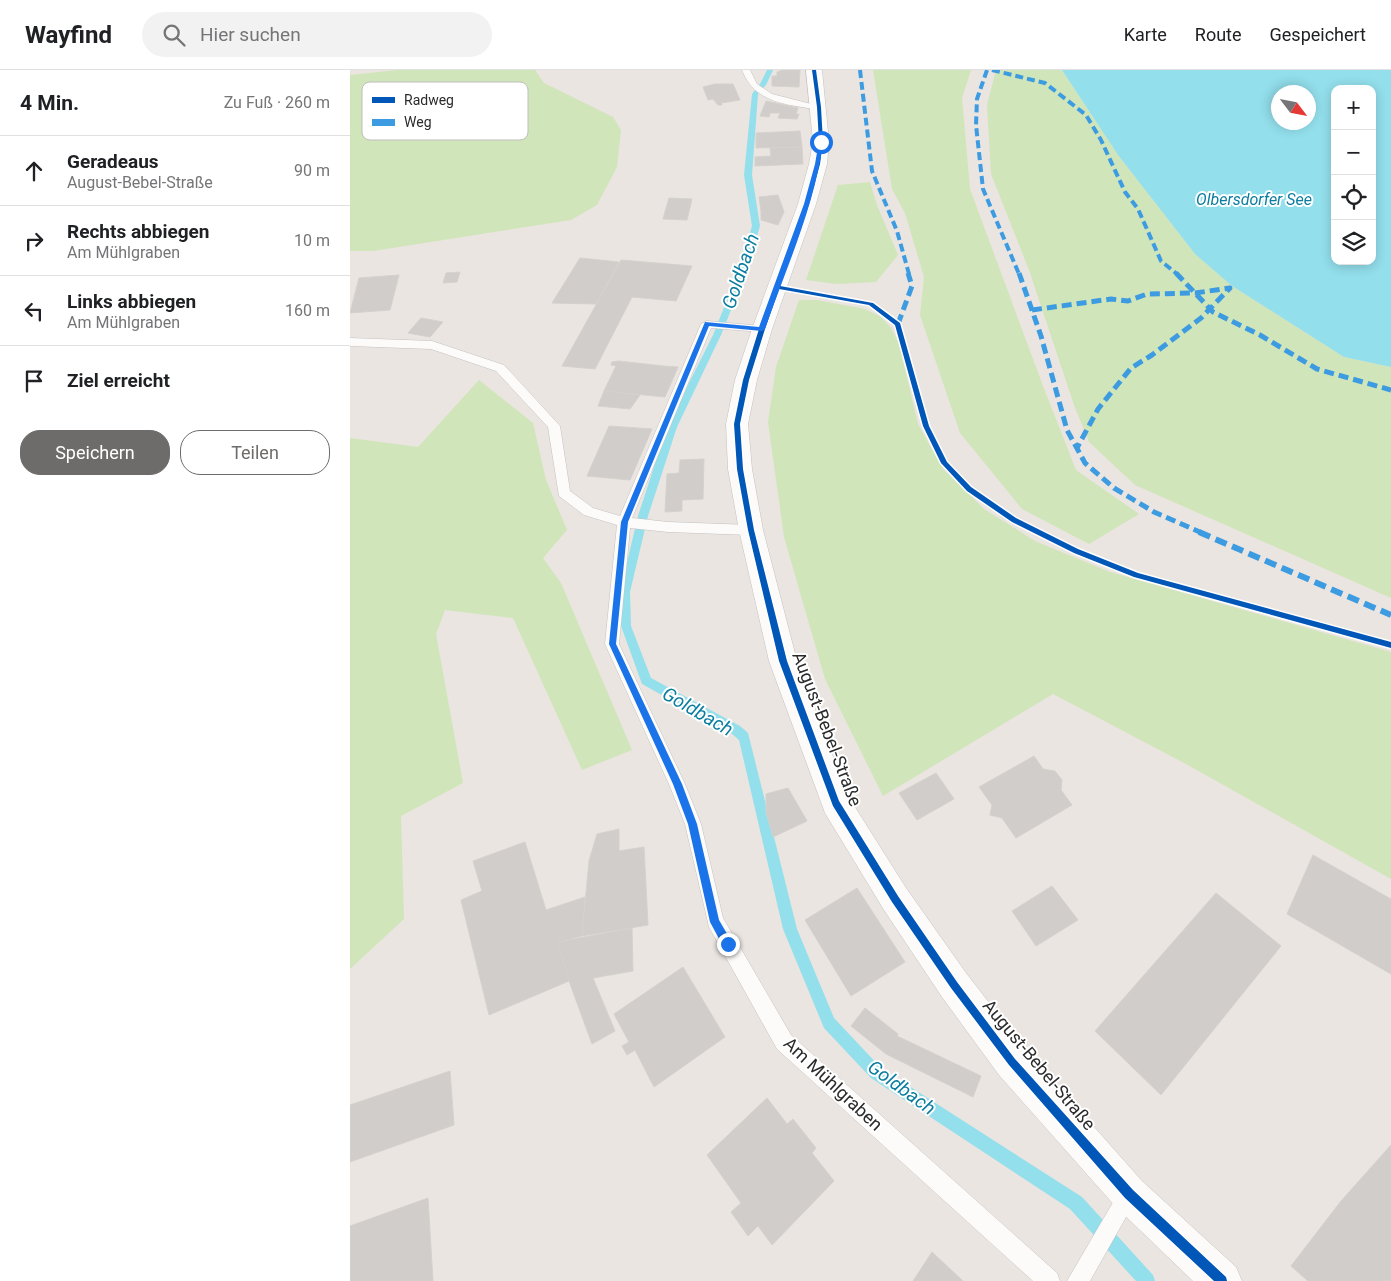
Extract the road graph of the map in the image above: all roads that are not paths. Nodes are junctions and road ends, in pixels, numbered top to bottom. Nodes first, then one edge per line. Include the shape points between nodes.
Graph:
1 (746, 70) edge
2 (814, 70) edge
3 (819, 107) junction
4 (752, 328) junction
5 (350, 342) edge
6 (624, 522) junction
7 (751, 530) junction
8 (1130, 1194) junction
9 (1082, 1274) edge
10 (1049, 1281) edge
11 (1222, 1281) edge

1 - 3 lane via 754,87 771,96
2 - 3 street, August-Bebel-Straße
3 - 4 street, August-Bebel-Straße via 821,142 818,164 800,222
4 - 6 lane, Am Mühlgraben via 707,324
4 - 7 street, August-Bebel-Straße via 738,424 740,470
5 - 6 lane via 432,346 500,368 554,426 564,492 589,512
6 - 7 lane
6 - 10 lane, Am Mühlgraben via 612,644 693,824 715,922 784,1042
7 - 8 street, August-Bebel-Straße via 783,660 836,803 895,899 954,985 1012,1062
8 - 9 lane
8 - 11 street, August-Bebel-Straße

